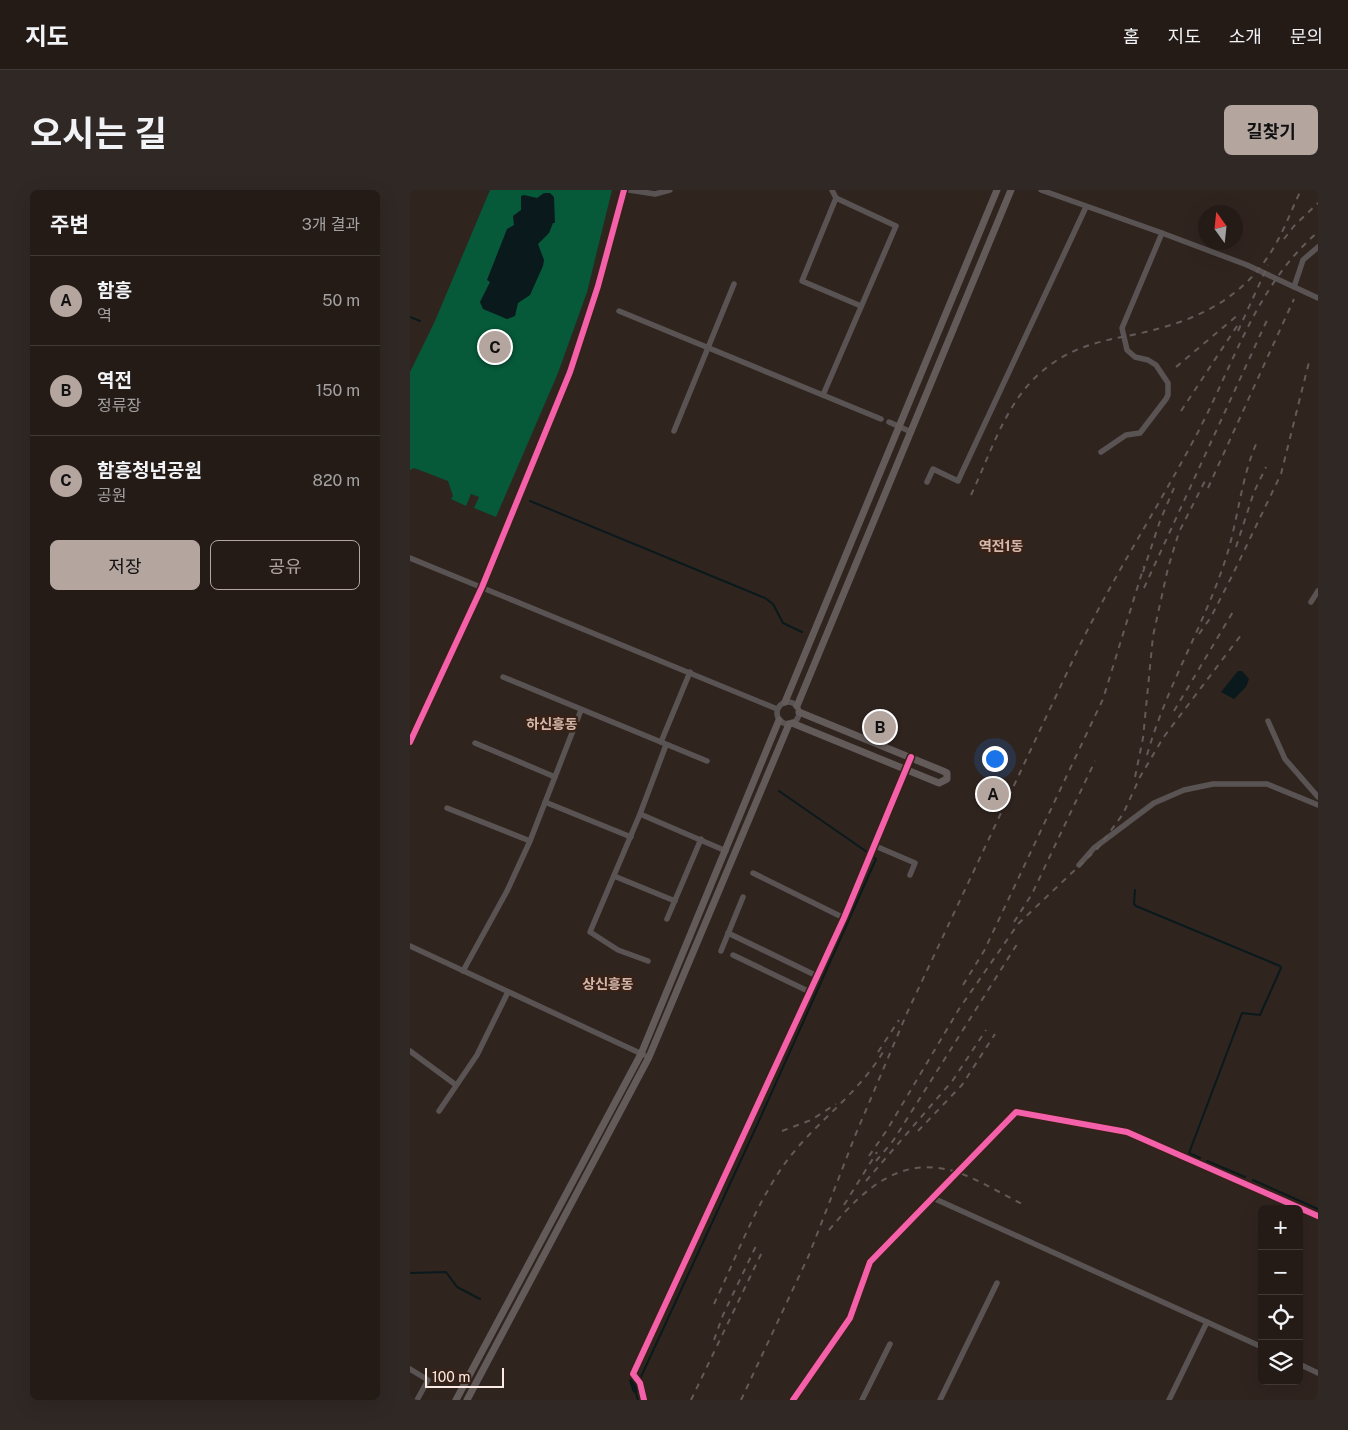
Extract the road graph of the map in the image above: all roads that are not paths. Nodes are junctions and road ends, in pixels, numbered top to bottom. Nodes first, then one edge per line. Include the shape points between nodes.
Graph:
1 (624, 190) edge
2 (629, 190) edge
3 (670, 190) edge
4 (832, 190) edge
5 (997, 190) edge
6 (1011, 190) edge
7 (1041, 190) edge
8 (836, 198) junction
9 (1086, 207) junction
10 (1162, 233) junction
11 (1318, 247) edge
12 (734, 284) dead end
13 (1294, 287) junction
14 (1318, 298) edge
15 (861, 306) junction
16 (619, 311) dead end
17 (708, 347) junction
18 (823, 395) junction
19 (881, 419) dead end
20 (889, 422) dead end
21 (901, 427) junction
22 (674, 430) dead end
23 (911, 432) junction
24 (1101, 452) dead end
25 (927, 482) dead end
26 (410, 558) edge
27 (482, 587) junction
28 (1318, 592) edge
29 (1311, 602) dead end
30 (690, 672) junction
31 (503, 677) dead end
32 (785, 702) junction
33 (777, 709) junction
34 (798, 709) junction
35 (582, 710) junction
36 (778, 720) junction
37 (1268, 721) dead end
38 (790, 723) junction
39 (410, 742) edge
40 (475, 743) dead end
41 (663, 743) junction
42 (911, 757) junction
43 (707, 762) dead end
44 (906, 769) junction
45 (555, 777) junction
46 (1318, 797) edge
47 (545, 802) junction
48 (1318, 805) edge
49 (447, 808) dead end
50 (640, 814) junction
51 (631, 837) junction
52 (701, 839) junction
53 (530, 841) junction
54 (873, 845) junction
55 (726, 850) junction
56 (1079, 865) dead end
57 (753, 873) dead end
58 (910, 875) dead end
59 (614, 876) junction
60 (743, 897) dead end
61 (675, 901) junction
62 (844, 918) junction
63 (667, 919) dead end
64 (728, 933) junction
65 (410, 946) edge
66 (721, 951) dead end
67 (732, 955) dead end
68 (648, 961) dead end
69 (462, 971) junction
70 (817, 976) junction
71 (508, 992) junction
72 (810, 992) junction
73 (410, 1050) edge
74 (641, 1054) junction
75 (649, 1057) junction
76 (456, 1085) junction
77 (439, 1112) dead end
78 (933, 1198) junction
79 (1318, 1216) edge
80 (997, 1283) dead end
81 (1207, 1322) junction
82 (890, 1344) dead end
83 (1258, 1345) edge
84 (1303, 1366) edge
85 (410, 1369) edge
86 (1318, 1373) edge
87 (417, 1400) edge
88 (456, 1400) edge
89 (467, 1400) edge
90 (644, 1400) edge
91 (793, 1400) edge
92 (862, 1400) edge
93 (940, 1400) edge
94 (1169, 1400) edge

1 - 27 street via 570,372
2 - 3 street via 655,194
4 - 8 street
5 - 21 main road
6 - 23 main road
7 - 9 street
8 - 15 street via 896,226
8 - 15 street via 802,281
9 - 10 street
9 - 25 street via 958,481 933,469
10 - 13 street
10 - 24 street via 1122,328 1127,350 1135,357 1156,365 1168,383 1168,395 1140,433 1126,435
11 - 13 street via 1303,260
12 - 17 street
13 - 14 street
15 - 18 street
16 - 17 street
17 - 18 street
17 - 22 street
18 - 19 street
20 - 21 street
21 - 23 street
21 - 32 main road
23 - 34 main road
26 - 27 street
27 - 30 street
27 - 39 street
28 - 29 street
30 - 33 street
30 - 41 street
31 - 35 street
32 - 33 street
32 - 34 street via 793,703
33 - 36 street
34 - 38 street via 798,718
34 - 42 main road
35 - 41 street
35 - 45 street
36 - 38 street
36 - 55 main road
37 - 46 street via 1285,759
38 - 44 main road
38 - 75 main road
40 - 45 street
41 - 43 street
41 - 50 street
42 - 44 street
42 - 44 main road via 944,770 946,779 939,782
44 - 54 street
45 - 47 street
47 - 51 street
47 - 53 street
48 - 56 street via 1267,784 1213,784 1184,790 1154,803 1094,848
49 - 53 street
50 - 51 street
50 - 52 street
51 - 59 street
52 - 55 street
52 - 61 street
53 - 69 street via 501,905
54 - 58 street via 915,863
54 - 62 street
55 - 74 main road
57 - 62 street
59 - 61 street
59 - 68 street via 590,932 618,950
60 - 64 street
61 - 63 street
62 - 70 street
64 - 66 street
64 - 70 street
65 - 69 street
67 - 72 street
69 - 71 street
70 - 72 street
71 - 74 street
71 - 76 street via 477,1055
72 - 90 street via 633,1374 640,1383
73 - 76 street
74 - 75 street
74 - 88 main road
75 - 89 main road
76 - 77 street
78 - 79 street via 1012,1114 1020,1112 1127,1132
78 - 81 street
78 - 91 street via 870,1262 850,1318
80 - 93 street
81 - 83 street
81 - 94 street
82 - 92 street
84 - 86 street
85 - 87 street via 428,1380

